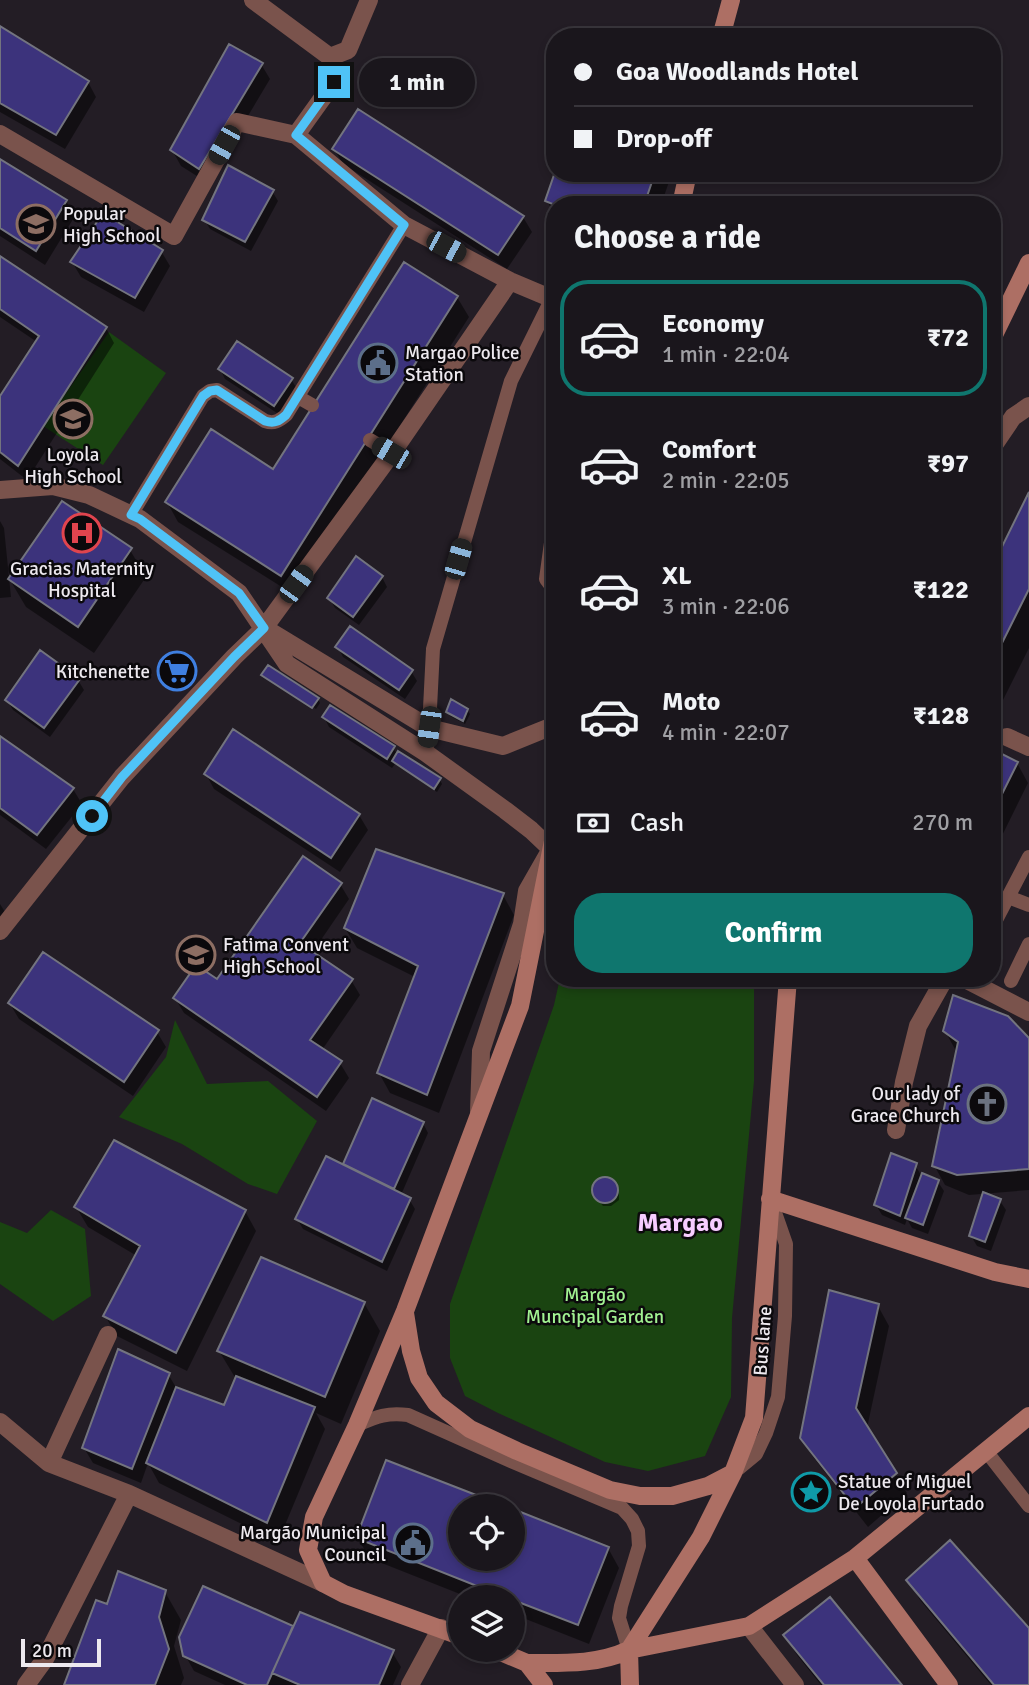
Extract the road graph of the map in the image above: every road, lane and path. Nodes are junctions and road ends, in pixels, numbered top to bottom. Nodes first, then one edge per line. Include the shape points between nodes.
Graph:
1 (253, 0) edge
2 (369, 0) edge
3 (731, 0) edge
4 (723, 28) edge
5 (330, 57) junction
6 (0, 134) edge
7 (296, 135) junction
8 (404, 225) junction
9 (1029, 263) edge
10 (510, 281) junction
11 (546, 297) edge
12 (546, 313) edge
13 (1001, 321) edge
14 (298, 397) junction
15 (312, 405) dead end
16 (1029, 406) edge
17 (1001, 435) edge
18 (370, 440) dead end
19 (391, 453) junction
20 (0, 490) edge
21 (131, 515) junction
22 (264, 628) junction
23 (429, 727) junction
24 (546, 729) edge
25 (1007, 737) dead end
26 (1029, 747) edge
27 (426, 754) junction
28 (546, 844) edge
29 (1029, 857) edge
30 (546, 874) edge
31 (1008, 897) junction
32 (1029, 905) edge
33 (1001, 910) edge
34 (0, 931) edge
35 (1029, 944) edge
36 (1011, 981) dead end
37 (787, 987) edge
38 (940, 987) edge
39 (980, 987) edge
40 (1029, 1012) edge
41 (896, 1130) dead end
42 (770, 1199) junction
43 (1029, 1279) edge
44 (405, 1311) junction
45 (108, 1335) dead end
46 (1029, 1416) edge
47 (357, 1425) junction
48 (1, 1426) edge
49 (986, 1451) junction
50 (50, 1463) junction
51 (733, 1473) junction
52 (129, 1494) junction
53 (1029, 1506) edge
54 (855, 1558) junction
55 (323, 1583) junction
56 (749, 1626) junction
57 (441, 1628) junction
58 (448, 1631) edge
59 (629, 1650) junction
60 (527, 1663) joint
61 (26, 1685) edge
62 (410, 1685) edge
63 (544, 1685) edge
64 (630, 1685) edge
65 (795, 1685) edge
66 (949, 1685) edge

1 - 5 street
2 - 5 street via 348,50
3 - 4 main road
5 - 7 street via 334,82
6 - 7 street via 174,236 237,122
7 - 8 street
8 - 10 street
8 - 14 lane
9 - 13 main road
10 - 11 street
10 - 19 street
12 - 23 lane via 511,380 433,649
14 - 15 lane
14 - 21 lane via 286,415 272,423 217,390 210,391
16 - 17 street via 1013,417
18 - 19 lane
19 - 22 street
20 - 21 street via 53,486 89,495
21 - 22 street via 239,593
22 - 23 street
22 - 27 street via 287,664
22 - 34 street via 122,777
23 - 24 street via 503,746
23 - 27 lane
25 - 26 street
27 - 28 street
29 - 31 lane
30 - 44 main road via 520,1006
31 - 32 lane
31 - 33 lane
35 - 36 lane
37 - 42 main road
38 - 41 street via 918,1026
39 - 40 street
42 - 43 main road
42 - 51 main road via 754,1418
44 - 47 main road
44 - 51 main road via 419,1377 436,1403 470,1429 610,1490 640,1496 671,1496
45 - 50 street
46 - 49 main road
47 - 55 main road via 314,1517 308,1550
47 - 59 lane via 393,1412 408,1415 622,1508 638,1531 639,1546 619,1618
48 - 50 street
49 - 53 lane
49 - 54 main road
50 - 52 street
51 - 59 main road via 701,1537
52 - 55 street
52 - 61 street via 44,1659
54 - 56 main road
54 - 66 main road
55 - 57 main road
56 - 59 main road
56 - 65 street
57 - 58 main road
57 - 62 street
59 - 60 main road via 578,1662
59 - 64 main road
60 - 63 main road

